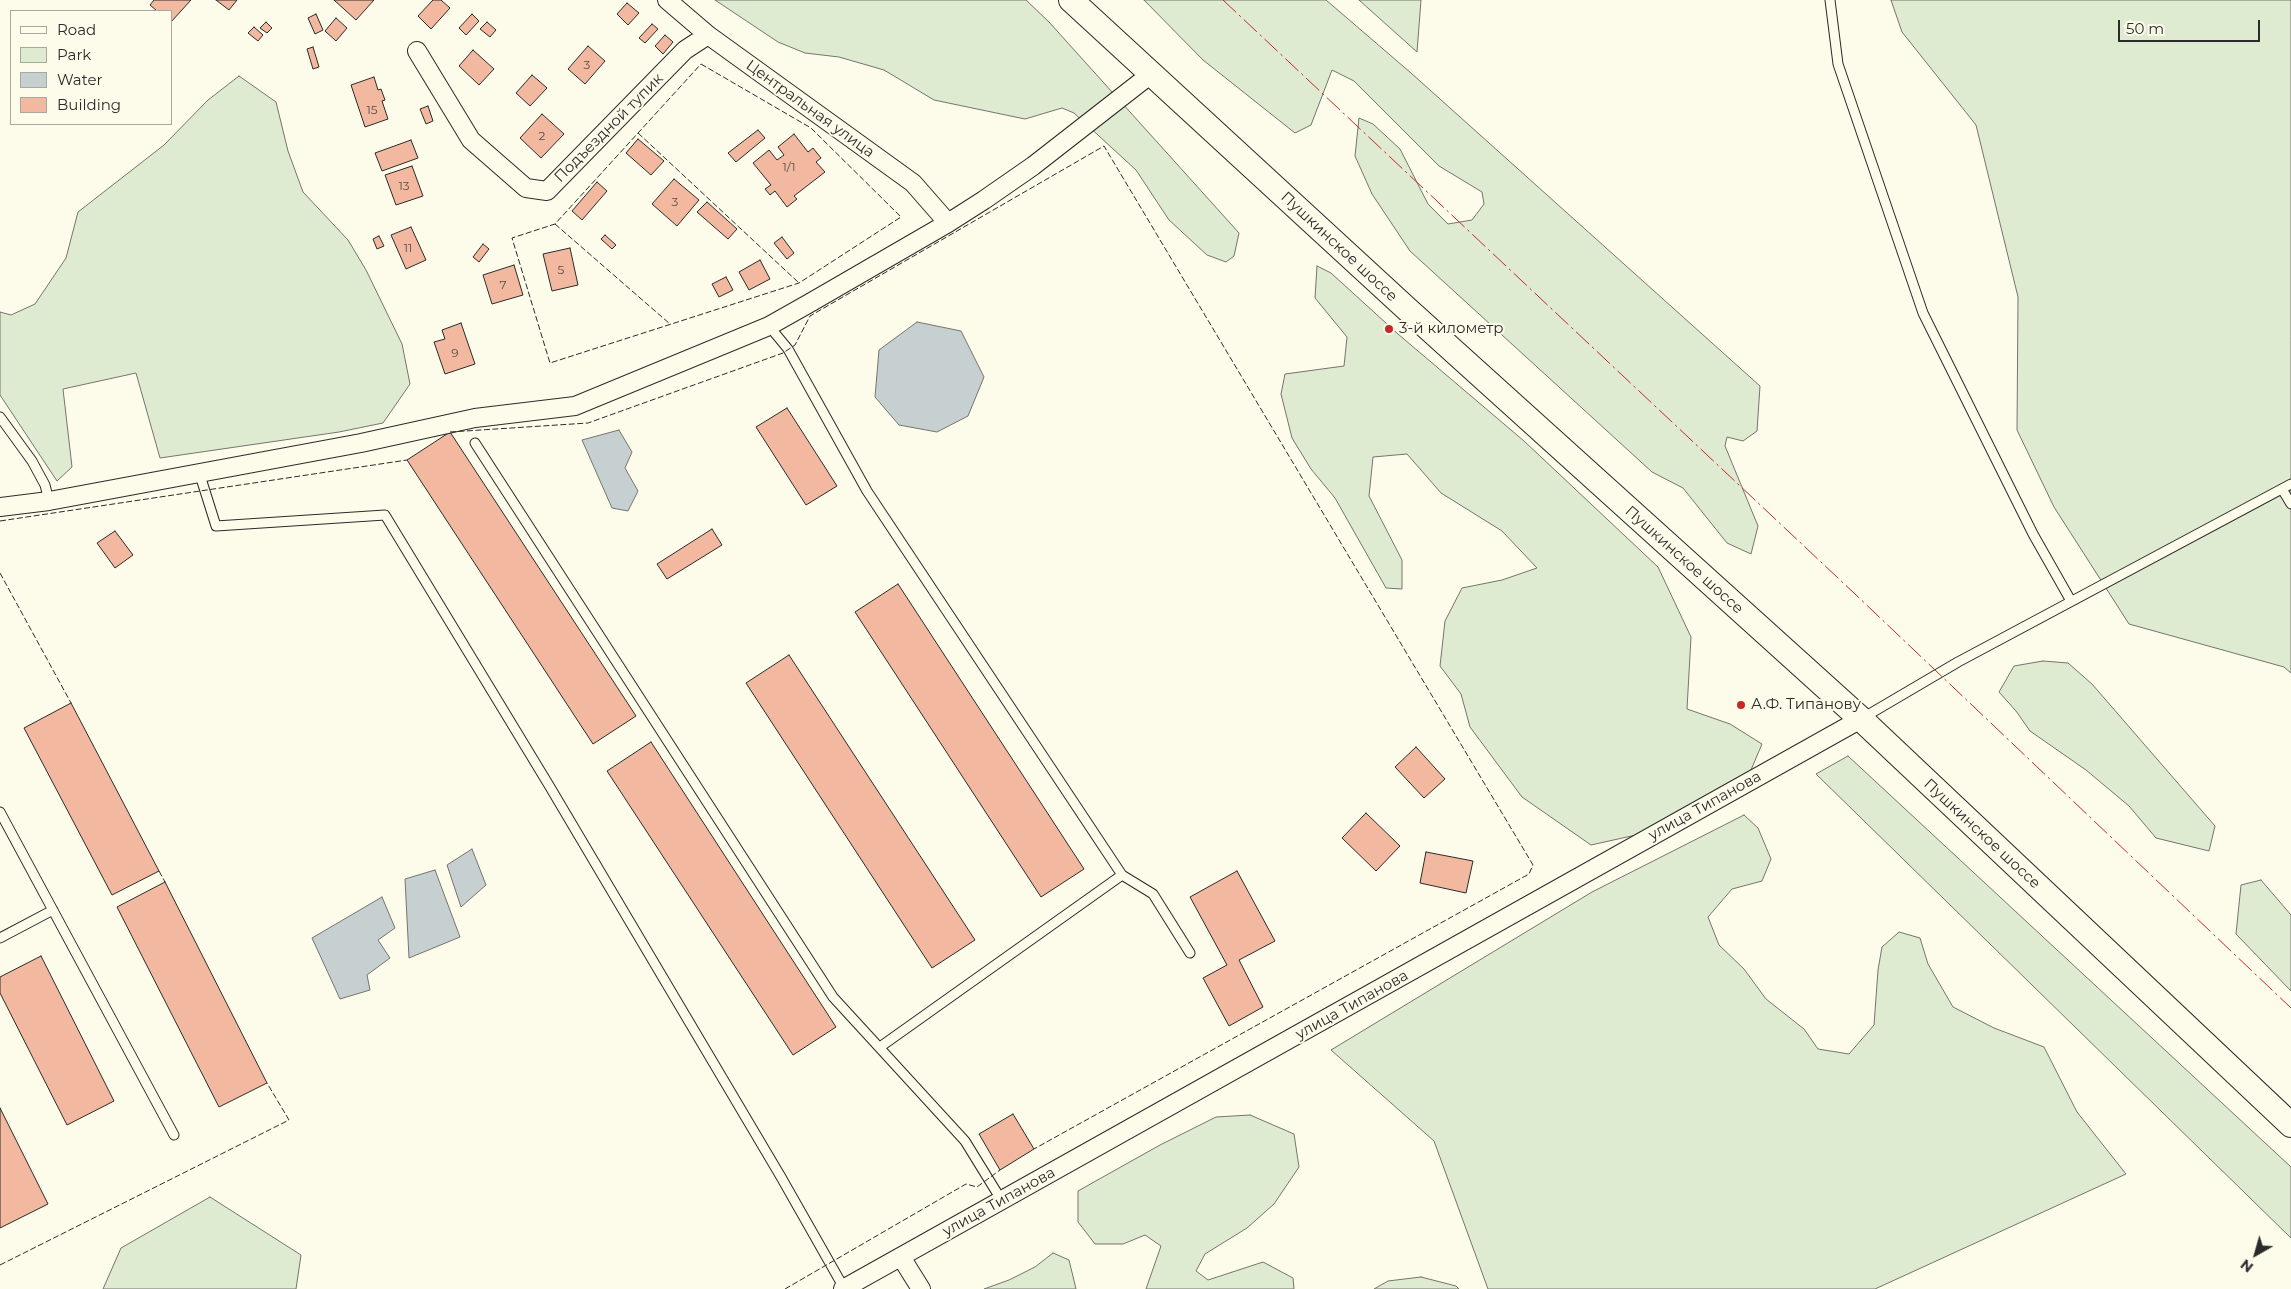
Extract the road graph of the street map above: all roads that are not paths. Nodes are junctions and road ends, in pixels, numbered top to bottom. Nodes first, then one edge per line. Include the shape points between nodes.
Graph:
1 (667, 0) edge
2 (1072, 0) edge
3 (1830, 0) edge
4 (708, 35) junction
5 (417, 51) dead end
6 (1150, 74) junction
7 (948, 223) junction
8 (769, 326) junction
9 (2, 421) edge
10 (475, 443) dead end
11 (199, 472) junction
12 (2291, 484) edge
13 (2282, 489) junction
14 (49, 501) junction
15 (2291, 504) edge
16 (0, 507) edge
17 (2071, 601) junction
18 (1861, 719) junction
19 (0, 812) edge
20 (1122, 875) junction
21 (53, 910) junction
22 (0, 938) edge
23 (1190, 953) dead end
24 (880, 1047) junction
25 (2291, 1125) edge
26 (174, 1135) dead end
27 (1002, 1201) junction
28 (901, 1257) junction
29 (843, 1289) edge
30 (921, 1289) edge

1 - 4 street, Центральная улица
2 - 6 main road, Пушкинское шоссе
3 - 17 lane via 1838,64 1923,313 2033,534
4 - 5 street, Подъездной тупик via 686,50 547,191 526,188 471,140
4 - 7 street, Центральная улица via 913,183
6 - 7 street via 1041,160
6 - 18 main road, Пушкинское шоссе
7 - 8 street
8 - 11 street via 576,406 475,418 361,443
8 - 20 lane via 788,349 867,491
9 - 14 lane via 32,461 45,485
10 - 24 lane via 832,997
11 - 14 street
11 - 29 lane via 216,526 385,515 781,1177
12 - 13 lane
13 - 15 lane
13 - 17 lane
14 - 16 street
17 - 18 lane
18 - 25 main road, Пушкинское шоссе
18 - 27 street, улица Типанова
19 - 21 lane
20 - 23 lane via 1153,894
20 - 24 lane
21 - 22 lane
21 - 26 lane
24 - 27 lane via 965,1141
27 - 28 street, улица Типанова
28 - 29 street, улица Типанова
28 - 30 street

